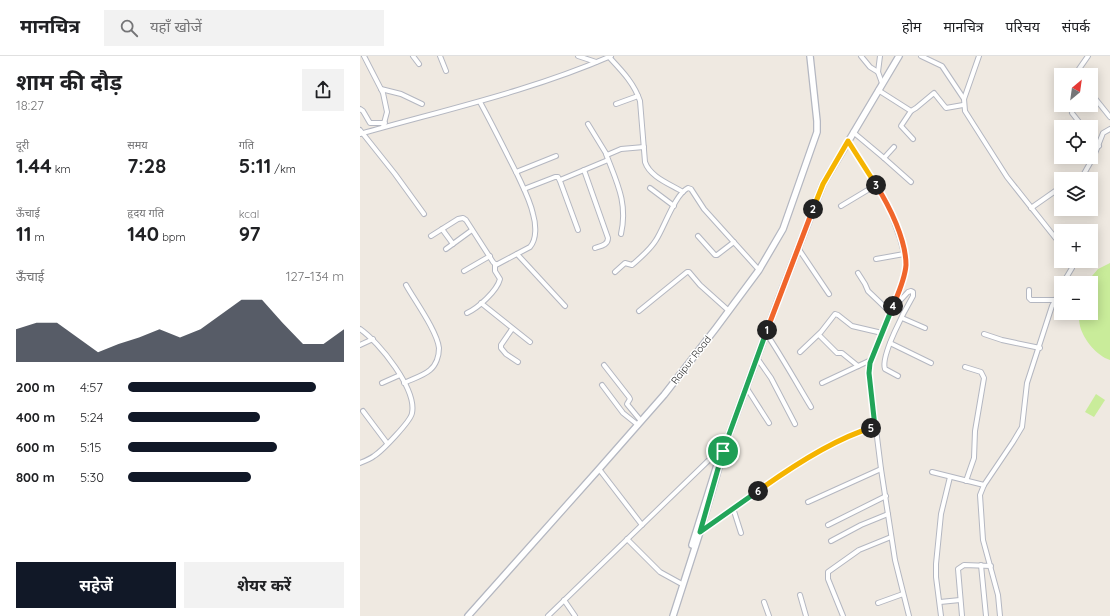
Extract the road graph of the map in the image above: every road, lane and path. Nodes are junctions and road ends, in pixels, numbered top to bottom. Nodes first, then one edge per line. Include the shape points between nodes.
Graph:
1 (364, 56) edge
2 (413, 56) edge
3 (440, 56) edge
4 (578, 56) edge
5 (810, 56) edge
6 (861, 56) edge
7 (880, 56) edge
8 (898, 56) edge
9 (921, 56) edge
10 (979, 56) edge
11 (1088, 56) edge
12 (610, 57) edge
13 (596, 62) junction
14 (419, 64) dead end
15 (1080, 68) edge
16 (446, 71) dead end
17 (878, 72) junction
18 (882, 83) junction
19 (381, 89) junction
20 (878, 90) junction
21 (638, 96) junction
22 (964, 100) junction
23 (480, 102) junction
24 (1098, 102) edge
25 (422, 104) dead end
26 (616, 104) dead end
27 (964, 105) junction
28 (360, 110) edge
29 (911, 111) junction
30 (1072, 113) dead end
31 (1110, 117) edge
32 (1078, 120) edge
33 (588, 124) dead end
34 (384, 125) junction
35 (1110, 129) edge
36 (361, 132) edge
37 (853, 132) junction
38 (913, 139) dead end
39 (848, 141) junction
40 (1099, 146) joint
41 (644, 147) junction
42 (894, 147) dead end
43 (606, 154) junction
44 (556, 156) dead end
45 (884, 158) junction
46 (608, 160) junction
47 (584, 170) junction
48 (516, 172) junction
49 (1085, 172) edge
50 (560, 180) junction
51 (911, 182) dead end
52 (876, 185) junction
53 (650, 188) dead end
54 (524, 189) junction
55 (683, 192) junction
56 (1054, 192) edge
57 (674, 206) junction
58 (841, 206) dead end
59 (1031, 208) junction
60 (424, 214) dead end
61 (442, 229) junction
62 (472, 230) junction
63 (578, 230) dead end
64 (621, 234) dead end
65 (431, 236) dead end
66 (698, 236) dead end
67 (1054, 236) edge
68 (734, 242) junction
69 (453, 244) junction
70 (595, 248) dead end
71 (798, 248) junction
72 (446, 249) dead end
73 (517, 254) junction
74 (904, 254) junction
75 (490, 256) junction
76 (876, 259) dead end
77 (495, 264) junction
78 (759, 270) junction
79 (464, 271) dead end
80 (615, 272) dead end
81 (858, 273) dead end
82 (406, 285) dead end
83 (1029, 290) dead end
84 (829, 294) dead end
85 (1054, 300) edge
86 (481, 303) junction
87 (1054, 303) edge
88 (564, 306) dead end
89 (893, 308) junction
90 (640, 311) dead end
91 (729, 311) junction
92 (467, 313) dead end
93 (891, 313) junction
94 (902, 318) junction
95 (925, 328) dead end
96 (360, 329) edge
97 (512, 329) junction
98 (766, 332) junction
99 (882, 333) junction
100 (984, 334) dead end
101 (818, 335) junction
102 (373, 339) junction
103 (530, 342) dead end
104 (890, 343) junction
105 (360, 345) edge
106 (1040, 348) junction
107 (800, 352) dead end
108 (757, 358) junction
109 (871, 360) junction
110 (518, 362) dead end
111 (931, 363) dead end
112 (604, 366) dead end
113 (858, 366) junction
114 (965, 367) dead end
115 (400, 375) junction
116 (898, 376) dead end
117 (382, 383) dead end
118 (404, 383) junction
119 (822, 383) dead end
120 (602, 385) dead end
121 (746, 387) junction
122 (811, 407) dead end
123 (363, 411) dead end
124 (640, 423) junction
125 (769, 423) dead end
126 (795, 424) dead end
127 (875, 427) junction
128 (387, 443) junction
129 (723, 451) junction
130 (360, 457) edge
131 (362, 462) edge
132 (719, 462) junction
133 (880, 469) junction
134 (599, 470) junction
135 (932, 472) dead end
136 (950, 477) junction
137 (966, 480) junction
138 (984, 485) junction
139 (886, 496) junction
140 (808, 502) dead end
141 (733, 508) junction
142 (888, 514) junction
143 (642, 525) junction
144 (828, 525) dead end
145 (700, 532) junction
146 (741, 533) dead end
147 (891, 537) junction
148 (627, 539) junction
149 (831, 541) dead end
150 (980, 565) junction
151 (991, 566) junction
152 (680, 583) junction
153 (903, 594) junction
154 (800, 595) dead end
155 (564, 600) junction
156 (960, 600) junction
157 (764, 602) dead end
158 (940, 602) junction
159 (878, 603) dead end
160 (468, 616) edge
161 (548, 616) edge
162 (575, 616) edge
163 (669, 616) edge
164 (673, 616) edge
165 (769, 616) edge
166 (806, 616) edge
167 (843, 616) edge
168 (908, 616) edge
169 (941, 616) edge
170 (962, 616) edge
171 (986, 616) edge
172 (1000, 616) edge

1 - 19 street
2 - 14 street
3 - 16 street
4 - 13 street
5 - 78 street, Raipur Road via 817,132 784,229
6 - 17 street
7 - 17 street
8 - 18 street
9 - 22 street via 939,63 944,68
10 - 22 street
11 - 15 street
12 - 13 street
12 - 21 street via 630,81
13 - 23 street
17 - 18 street
18 - 20 street
19 - 25 street via 401,94
19 - 34 street via 387,112
20 - 29 street
20 - 37 street
21 - 26 street
21 - 41 street
22 - 27 street
23 - 34 street
23 - 48 street
24 - 31 street
27 - 29 street via 946,108 934,93
27 - 59 street via 965,111 1007,177
28 - 34 street via 369,122
29 - 38 street via 901,126
30 - 32 street
33 - 43 street
34 - 36 street
35 - 40 street via 1103,133
36 - 60 street
37 - 39 street
37 - 45 street
39 - 52 street
39 - 71 street via 823,184
40 - 49 street
41 - 43 street via 621,149
41 - 55 street via 645,162 649,171
42 - 45 street
43 - 46 street
44 - 48 street
45 - 51 street
46 - 47 street
46 - 64 street via 619,186 624,208
47 - 50 street
47 - 70 street via 608,238 605,244
48 - 54 street
50 - 54 street via 555,177
50 - 63 street
52 - 58 street
52 - 74 street via 890,209
53 - 57 street
54 - 73 street via 533,214 535,236 531,246
55 - 57 street
55 - 68 street via 687,188 691,189 704,209
56 - 59 street
57 - 80 street via 648,250 632,265 625,263
59 - 67 street
61 - 62 street via 461,218 466,220
61 - 65 street
61 - 69 street
62 - 69 street
62 - 75 street
66 - 68 street via 715,255
68 - 78 street
69 - 72 street
71 - 84 street
71 - 98 street
73 - 77 street
73 - 88 street
74 - 76 street
74 - 89 street via 905,272
75 - 77 street
75 - 79 street
77 - 86 street via 500,281
78 - 91 street, Raipur Road
81 - 93 street via 868,292
82 - 118 street via 432,330 439,353 435,364 428,371
83 - 85 street via 1030,300
86 - 92 street
86 - 97 street
87 - 106 street via 1044,328
89 - 93 street
89 - 94 street via 908,292 913,292
90 - 91 street via 687,272
91 - 124 street, Raipur Road
93 - 99 street
94 - 95 street
94 - 104 street
96 - 102 street
97 - 103 street
97 - 110 street via 501,348
98 - 108 street
98 - 122 street
99 - 101 street via 852,326 836,314
99 - 109 street
100 - 106 street
101 - 107 street
101 - 113 street
102 - 105 street
102 - 115 street
104 - 111 street
104 - 116 street via 884,367
106 - 138 street via 1026,387 1022,427
108 - 121 street
108 - 126 street via 771,378
109 - 113 street
109 - 127 street via 869,373
112 - 124 street via 629,397 627,404
113 - 119 street
114 - 137 street via 981,372 984,378 975,430 974,458
115 - 117 street
115 - 118 street
118 - 128 street via 413,402 412,414 408,423
120 - 124 street via 623,413
121 - 125 street
121 - 129 street
123 - 128 street
124 - 134 street, Raipur Road
127 - 133 street
127 - 141 street via 856,432 827,447
128 - 131 street via 377,454
129 - 132 street
129 - 143 street via 711,458
130 - 131 street
132 - 145 street
132 - 152 street via 714,470
133 - 139 street
133 - 140 street
134 - 143 street
134 - 160 street, Raipur Road
135 - 136 street
136 - 137 street
136 - 158 street via 941,514 936,557
137 - 138 street
138 - 151 street via 979,500 983,540
139 - 142 street
139 - 144 street
141 - 145 street
141 - 146 street
142 - 147 street
142 - 149 street
143 - 148 street
145 - 164 street
147 - 153 street
147 - 167 street via 859,550 828,572 828,579
148 - 152 street via 660,572
148 - 155 street
150 - 151 street
150 - 156 street via 964,565 958,569
150 - 171 street
151 - 172 street
152 - 163 street
153 - 159 street
153 - 168 street
154 - 166 street
155 - 161 street
155 - 162 street
156 - 158 street
156 - 170 street
157 - 165 street
158 - 169 street

